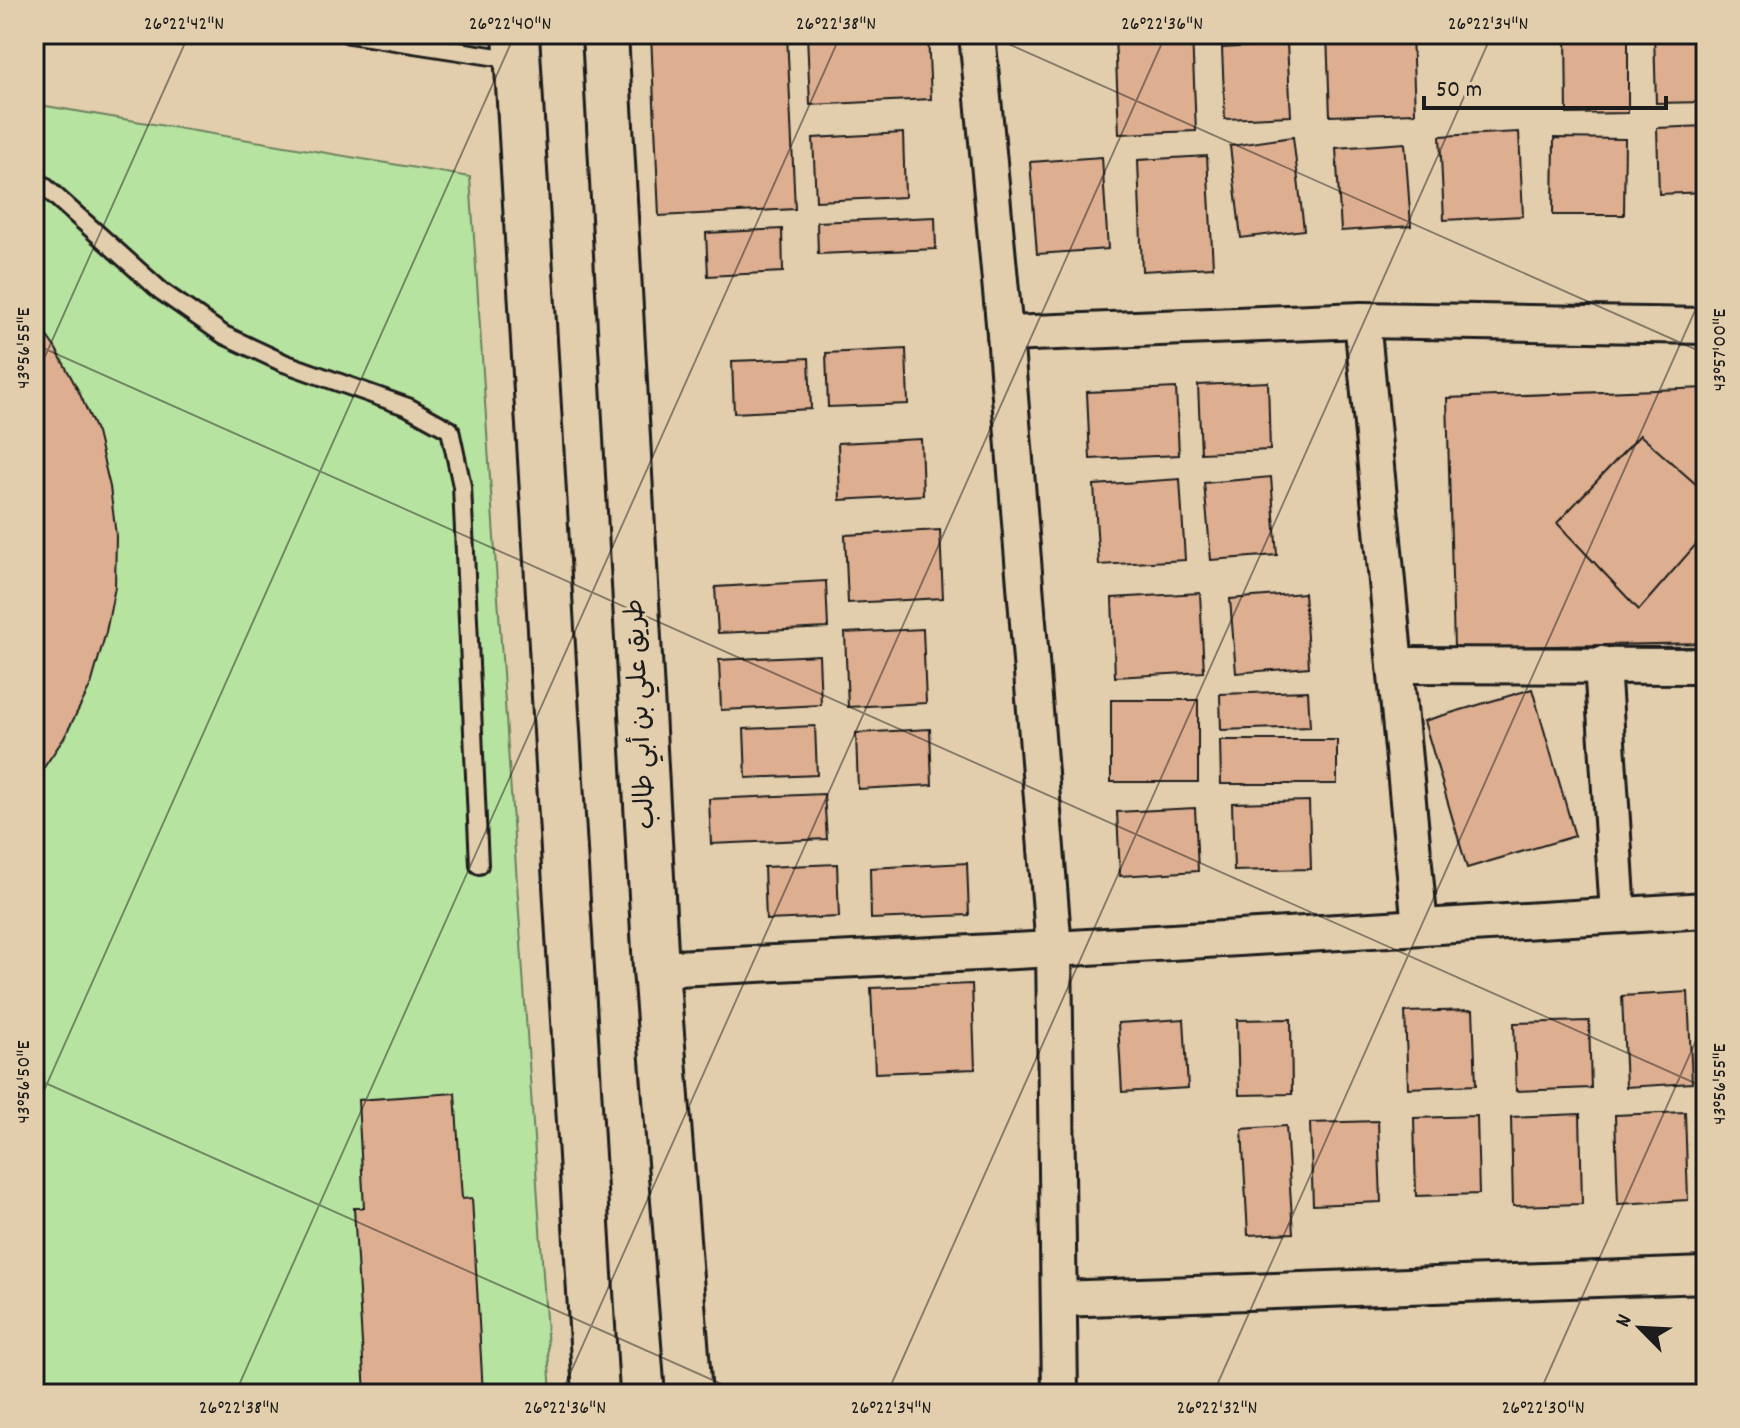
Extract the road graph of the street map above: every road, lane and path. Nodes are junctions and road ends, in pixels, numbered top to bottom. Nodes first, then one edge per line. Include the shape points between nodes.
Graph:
1 (349, 34) edge
2 (605, 34) edge
3 (977, 34) edge
4 (517, 47) edge
5 (34, 177) edge
6 (1362, 320) junction
7 (1706, 326) edge
8 (1005, 334) junction
9 (1602, 664) junction
10 (1395, 665) junction
11 (1706, 666) edge
12 (479, 865) dead end
13 (1706, 910) edge
14 (1618, 914) junction
15 (1420, 927) junction
16 (1054, 949) junction
17 (656, 969) junction
18 (1706, 1275) edge
19 (1060, 1299) junction
20 (596, 1394) edge
21 (689, 1394) edge
22 (1060, 1394) edge

1 - 4 lane
2 - 17 main road, طريق علي بن أبي طالب
3 - 8 street
4 - 20 main road
5 - 12 lane via 161,291 224,335 284,363 408,407 450,430 462,486
6 - 7 street
6 - 8 street
6 - 10 street
8 - 16 street
9 - 10 street
9 - 11 street
9 - 14 street
10 - 15 street
13 - 14 street
14 - 15 street
15 - 16 street
16 - 17 street
16 - 19 street
17 - 21 main road, طريق علي بن أبي طالب
18 - 19 street
19 - 22 street

